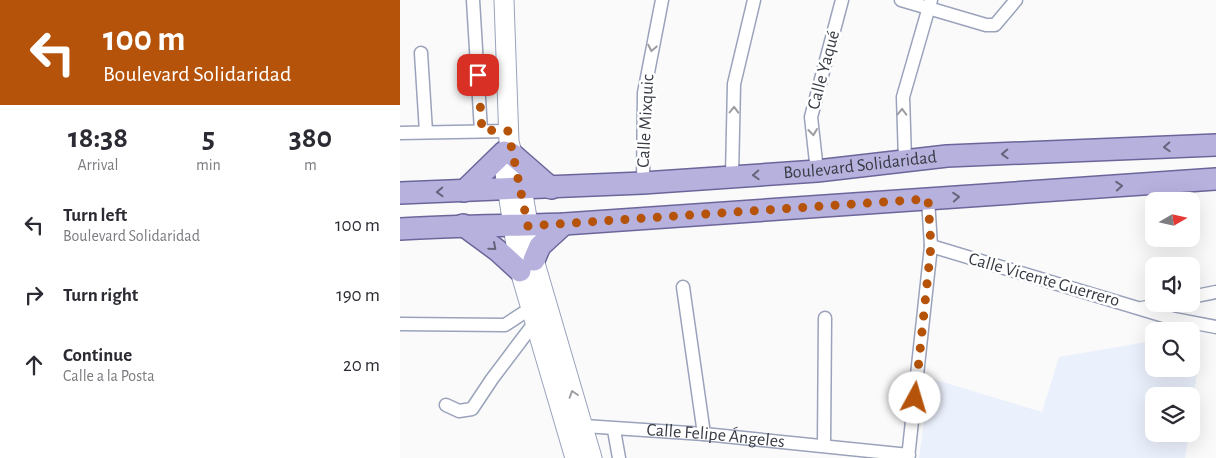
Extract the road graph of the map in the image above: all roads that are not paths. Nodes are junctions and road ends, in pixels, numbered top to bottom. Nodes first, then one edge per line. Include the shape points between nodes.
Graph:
1 (474, 0) edge
2 (504, 0) edge
3 (662, 0) edge
4 (754, 0) edge
5 (842, 0) edge
6 (901, 0) edge
7 (1016, 0) edge
8 (929, 5) edge
9 (421, 53) dead end
10 (482, 130) junction
11 (426, 132) junction
12 (400, 133) edge
13 (508, 145) junction
14 (1216, 145) edge
15 (905, 160) junction
16 (817, 171) junction
17 (732, 176) junction
18 (1216, 179) edge
19 (644, 183) junction
20 (551, 188) junction
21 (514, 189) junction
22 (464, 191) junction
23 (400, 193) edge
24 (928, 199) junction
25 (564, 224) junction
26 (463, 225) junction
27 (520, 226) junction
28 (400, 229) edge
29 (931, 246) junction
30 (527, 266) junction
31 (682, 286) dead end
32 (1216, 292) edge
33 (1200, 295) edge
34 (1145, 307) edge
35 (1142, 308) junction
36 (533, 315) junction
37 (825, 318) dead end
38 (400, 324) edge
39 (1216, 327) edge
40 (446, 405) dead end
41 (584, 426) junction
42 (614, 430) junction
43 (704, 434) junction
44 (824, 445) junction
45 (908, 456) edge
46 (575, 458) edge
47 (592, 458) edge
48 (619, 458) edge

1 - 10 street
2 - 13 street
3 -> 19 street, Calle Mixquic via 644,93
17 -> 4 street via 734,84
5 -> 16 street, Calle Yaqué via 811,117
6 - 8 street
7 - 8 street via 995,25 986,25
15 -> 8 street via 903,98
9 - 11 street
10 - 11 street
10 - 13 street
11 - 12 street
13 - 20 main road
13 - 21 street
13 - 22 main road
14 -> 15 main road, Boulevard Solidaridad
15 - 16 main road, Boulevard Solidaridad
16 -> 17 main road, Boulevard Solidaridad
17 - 19 main road, Boulevard Solidaridad
24 -> 18 main road, Boulevard Solidaridad
19 - 20 main road, Boulevard Solidaridad
20 - 21 main road, Boulevard Solidaridad
21 - 22 main road, Boulevard Solidaridad
21 - 27 street
22 -> 23 main road, Boulevard Solidaridad
24 - 25 main road, Boulevard Solidaridad
24 - 29 street
25 - 27 main road, Boulevard Solidaridad
25 - 30 main road via 540,246
26 - 27 main road, Boulevard Solidaridad
26 - 28 main road, Boulevard Solidaridad
26 -> 30 main road via 497,250
27 - 30 street
29 - 35 street, Calle Vicente Guerrero
29 - 45 street
30 - 36 street
41 -> 30 street
31 - 43 street
32 - 33 street
34 - 35 street
35 - 39 street, Calle Vicente Guerrero via 1174,319
36 - 38 street via 505,326
36 - 40 street via 472,409 459,411
36 - 46 street
37 - 44 street
41 - 42 street, Calle Felipe Ángeles
41 - 47 street
42 - 43 street, Calle Felipe Ángeles
42 - 48 street
43 - 44 street, Calle Felipe Ángeles
44 - 45 street, Calle Felipe Ángeles

